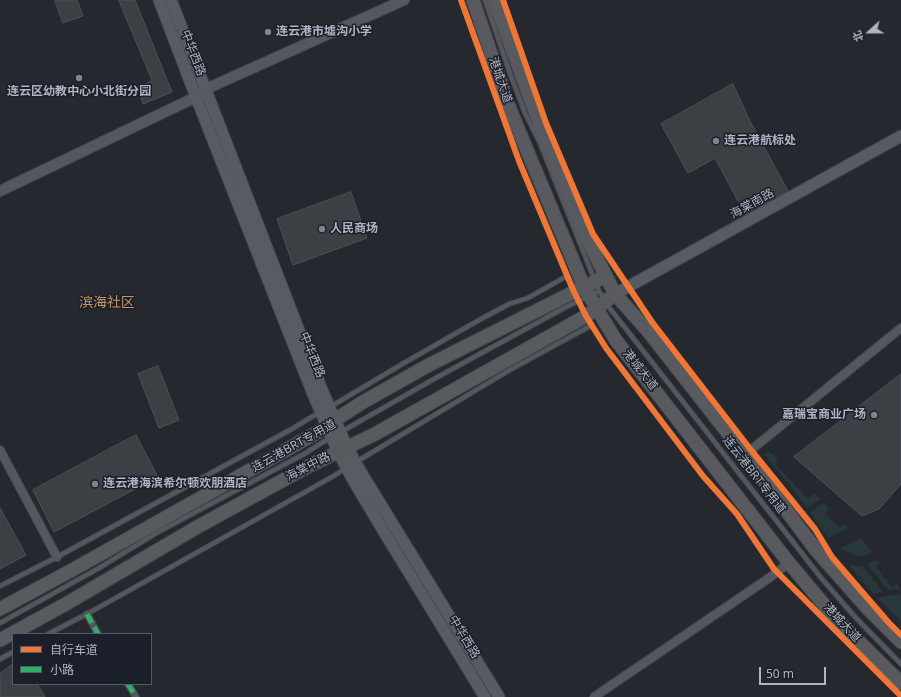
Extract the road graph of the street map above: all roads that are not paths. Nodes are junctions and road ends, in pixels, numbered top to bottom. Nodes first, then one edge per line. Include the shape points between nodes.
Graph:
1 (159, 0) edge
2 (171, 0) edge
3 (404, 0) edge
4 (473, 0) edge
5 (485, 0) edge
6 (494, 0) edge
7 (206, 89) junction
8 (196, 97) junction
9 (901, 136) edge
10 (0, 191) edge
11 (567, 276) dead end
12 (599, 292) junction
13 (592, 325) dead end
14 (901, 328) edge
15 (325, 410) junction
16 (333, 429) junction
17 (0, 450) edge
18 (342, 450) junction
19 (751, 450) dead end
20 (351, 465) junction
21 (57, 557) junction
22 (789, 563) junction
23 (0, 586) edge
24 (0, 609) edge
25 (87, 614) junction
26 (0, 623) edge
27 (12, 633) edge
28 (13, 633) edge
29 (50, 633) edge
30 (97, 633) edge
31 (0, 640) edge
32 (901, 642) edge
33 (12, 653) edge
34 (0, 659) edge
35 (901, 664) edge
36 (901, 683) edge
37 (129, 685) edge
38 (136, 697) edge
39 (485, 697) edge
40 (500, 697) edge
41 (594, 697) edge

1 - 8 main road, 中华西路
2 - 7 main road
3 - 7 street
4 - 12 highway, 港城大道 via 509,107
5 - 12 lane, 连云港BRT专用道 via 510,76 540,143
6 - 12 highway, 港城大道 via 540,125 585,235
7 - 8 street
7 - 15 main road via 322,390
8 - 10 street
8 - 15 main road, 中华西路
9 - 12 main road, 海棠南路
11 - 15 lane via 528,298 508,304
12 - 16 main road, 海棠中路 via 426,366 363,402
12 - 18 main road, 海棠中路 via 586,316
12 - 22 highway, 港城大道 via 615,339
12 - 32 highway, 港城大道 via 648,331 816,550
12 - 35 lane, 连云港BRT专用道 via 822,579
13 - 20 lane via 513,368
14 - 19 street
15 - 16 main road, 中华西路
15 - 21 lane
16 - 18 main road, 中华西路
16 - 24 main road, 海棠中路
16 - 26 lane, 连云港BRT专用道 via 304,454 158,532
17 - 21 street
18 - 20 main road, 中华西路
18 - 28 main road, 海棠中路 via 199,526
20 - 25 lane
20 - 39 main road, 中华西路 via 377,520
20 - 40 main road
21 - 23 lane
22 - 36 highway, 港城大道 via 837,620
22 - 41 street
25 - 29 lane
25 - 30 street
27 - 31 main road, 海棠中路
33 - 34 lane
37 - 38 street

